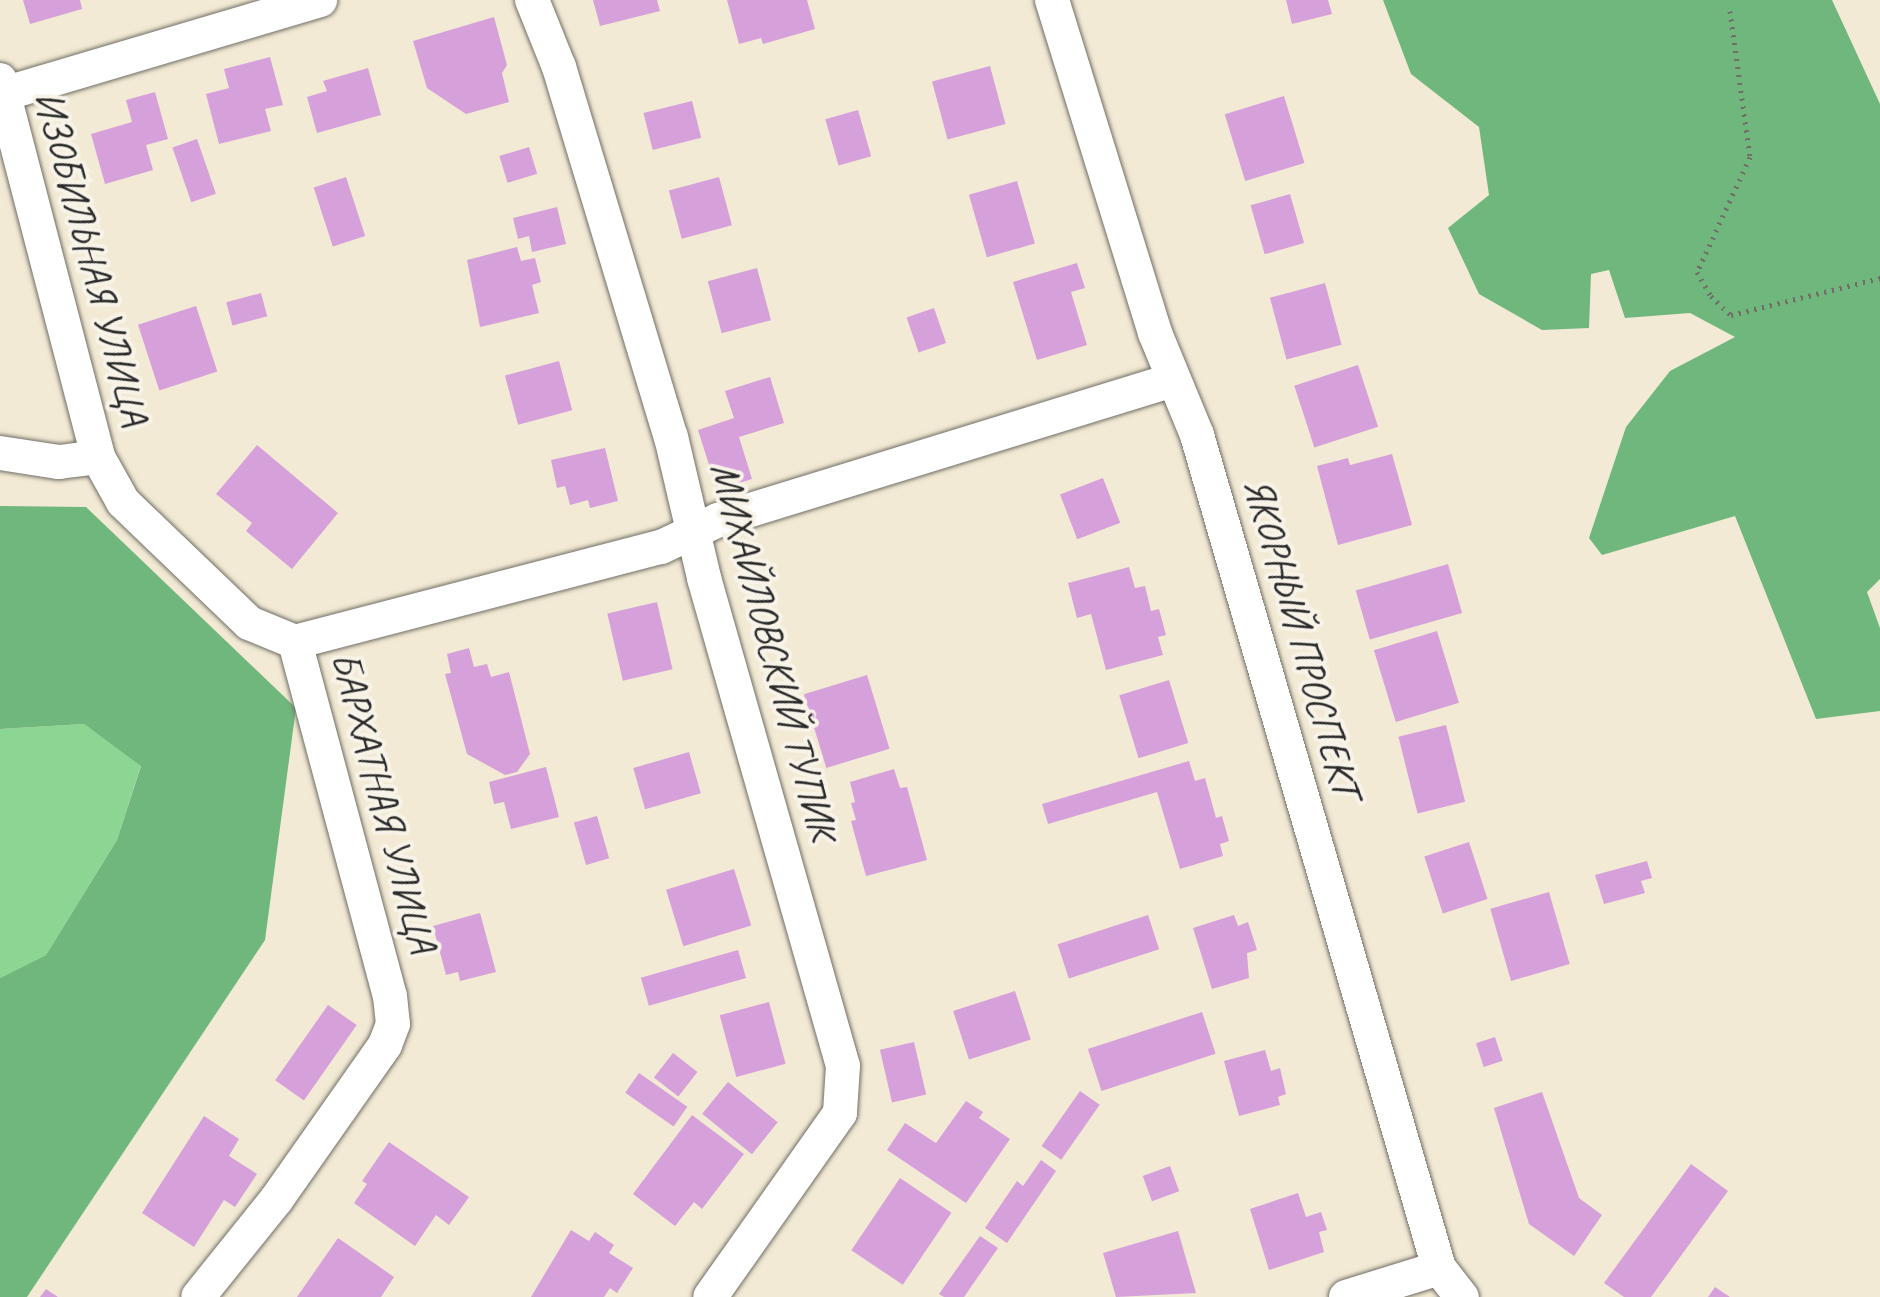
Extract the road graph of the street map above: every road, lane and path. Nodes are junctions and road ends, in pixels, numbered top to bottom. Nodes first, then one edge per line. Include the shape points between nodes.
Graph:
1 (320, 0) edge
2 (532, 0) edge
3 (1052, 0) edge
4 (1730, 11) dead end
5 (1, 90) edge
6 (1880, 278) edge
7 (1173, 380) junction
8 (0, 453) edge
9 (98, 457) junction
10 (693, 532) junction
11 (295, 642) junction
12 (1439, 1268) junction
13 (198, 1297) edge
14 (710, 1297) edge
15 (1346, 1297) edge
16 (1462, 1297) edge

1 - 5 street
2 - 10 street, МИХАЙЛОВСКИЙ ТУПИК via 559,67 667,422
3 - 7 street, ЯКОРНЫЙ ПРОСПЕКТ
4 - 6 path via 1750,157 1697,272 1731,315
5 - 9 street, ИЗОБИЛЬНАЯ УЛИЦА
7 - 10 street
7 - 12 street, ЯКОРНЫЙ ПРОСПЕКТ via 1197,435
8 - 9 street via 59,462
9 - 11 street, БАРХАТНАЯ УЛИЦА via 123,502 249,623
10 - 11 street via 661,547
10 - 14 street, МИХАЙЛОВСКИЙ ТУПИК via 844,1078 840,1113 816,1153
11 - 13 street, БАРХАТНАЯ УЛИЦА via 393,1024 385,1045 276,1200
12 - 15 street
12 - 16 street, ЯКОРНЫЙ ПРОСПЕКТ

